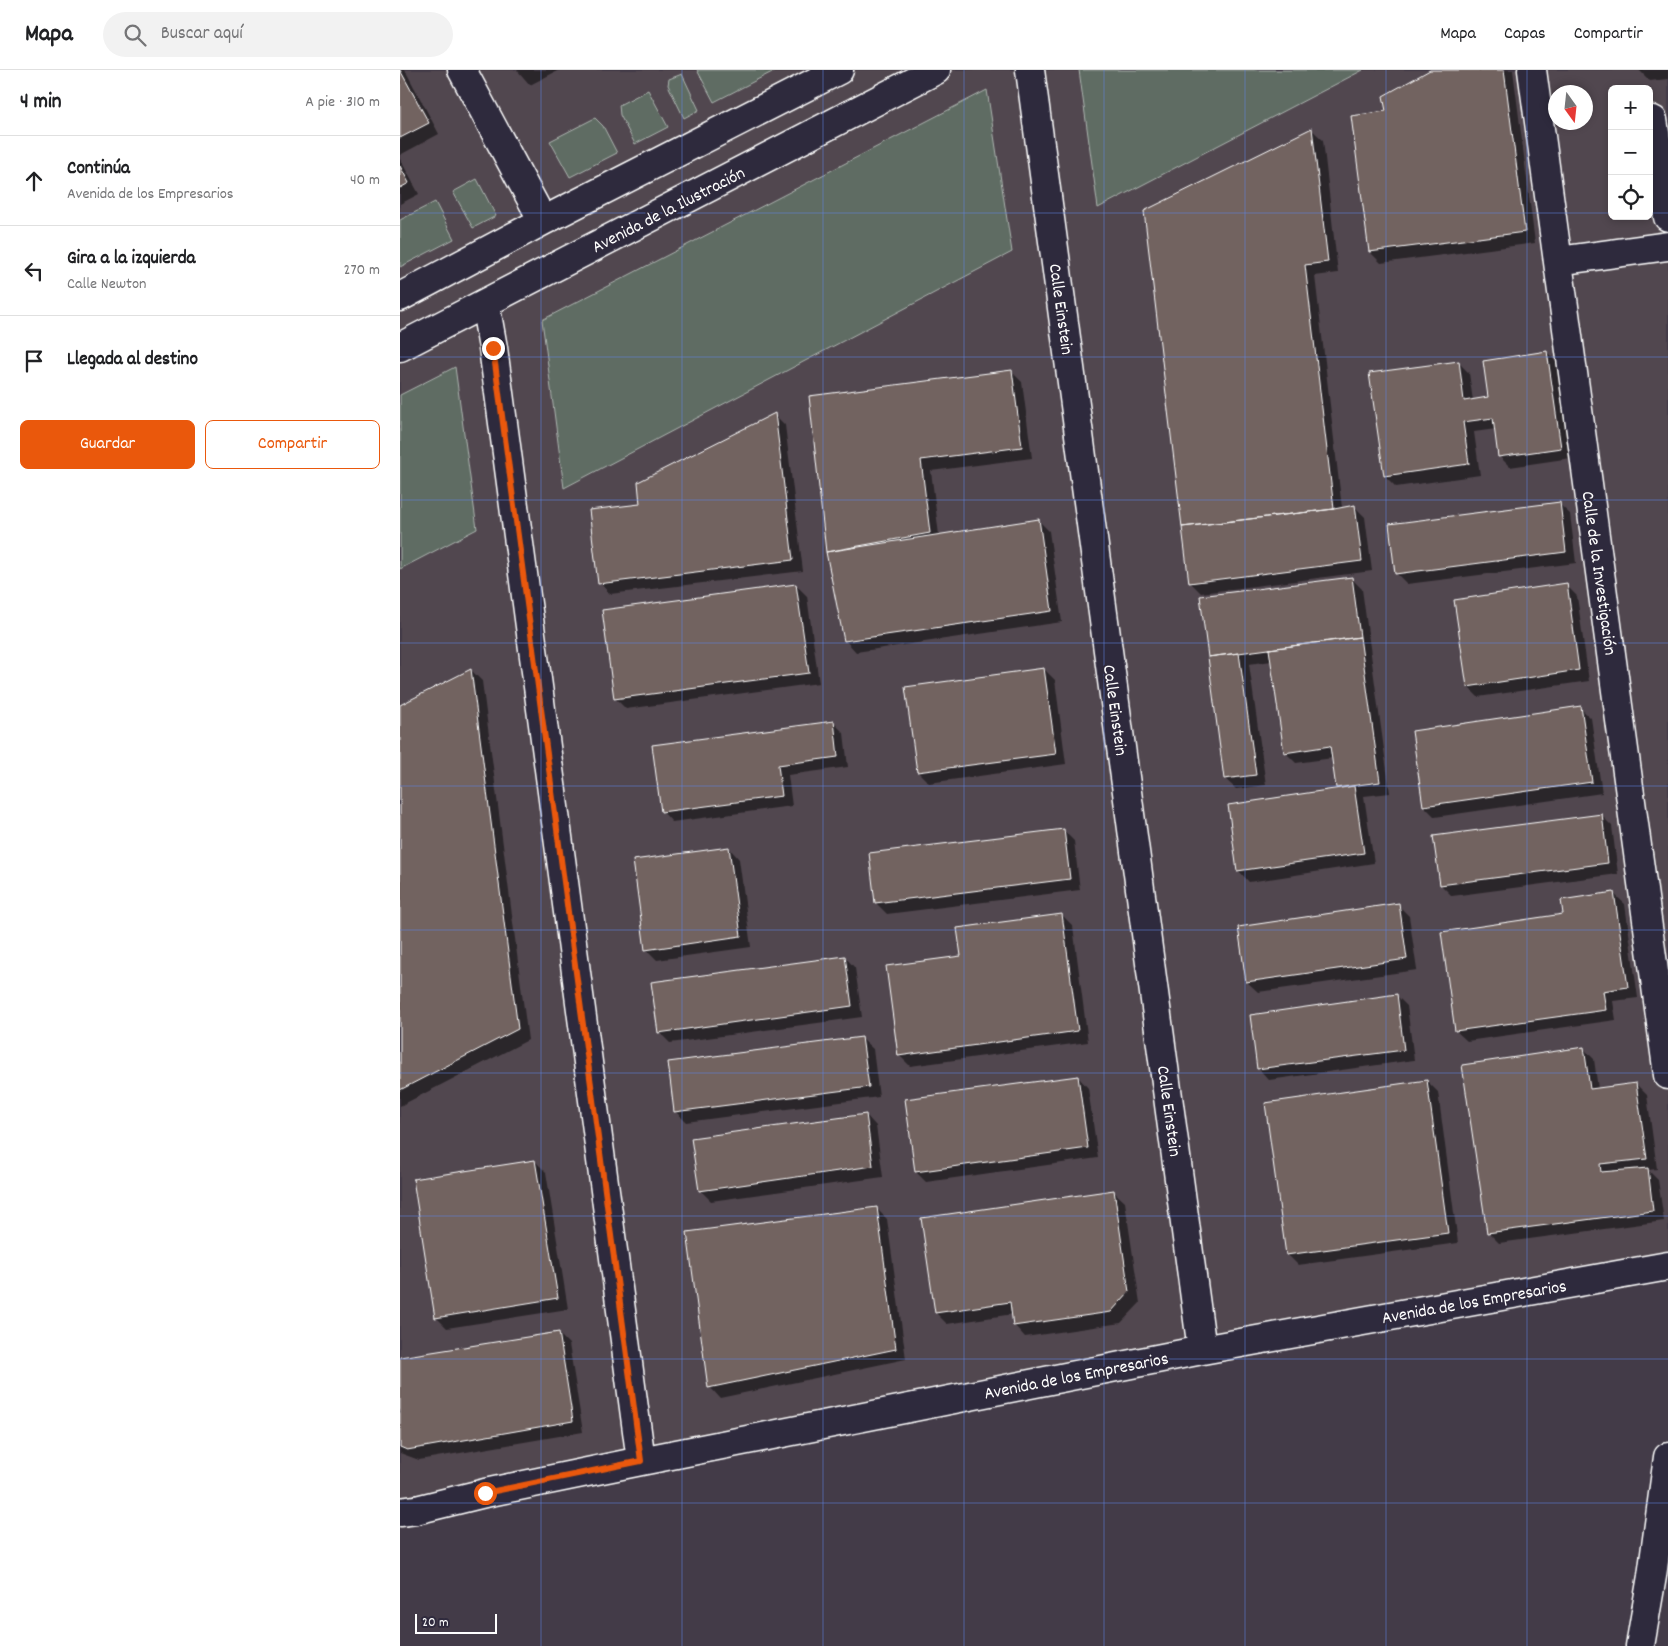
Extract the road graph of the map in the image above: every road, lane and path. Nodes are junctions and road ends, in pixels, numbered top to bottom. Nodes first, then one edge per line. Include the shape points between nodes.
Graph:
1 (462, 70) edge
2 (839, 70) edge
3 (936, 70) edge
4 (1030, 70) edge
5 (1532, 70) edge
6 (1653, 120) dead end
7 (1668, 217) edge
8 (544, 221) junction
9 (1668, 246) edge
10 (1558, 261) junction
11 (400, 297) edge
12 (485, 303) junction
13 (400, 347) edge
14 (1668, 1075) edge
15 (1668, 1266) edge
16 (1202, 1350) junction
17 (1668, 1456) edge
18 (641, 1461) junction
19 (485, 1493) junction
20 (400, 1494) edge
21 (400, 1512) edge
22 (1640, 1646) edge

1 - 8 street
2 - 8 street
3 - 12 street, Avenida de la Ilustración
4 - 16 street, Calle Einstein
5 - 10 street, Calle de la Investigación
6 - 7 street
8 - 11 street
9 - 10 street
10 - 14 street, Calle de la Investigación
12 - 13 street, Avenida de la Ilustración
12 - 18 street
15 - 16 street, Avenida de los Empresarios
16 - 18 street, Avenida de los Empresarios
17 - 22 street
18 - 19 street, Avenida de los Empresarios
19 - 20 street, Avenida de los Empresarios via 427,1497
19 - 21 street, Avenida de los Empresarios

